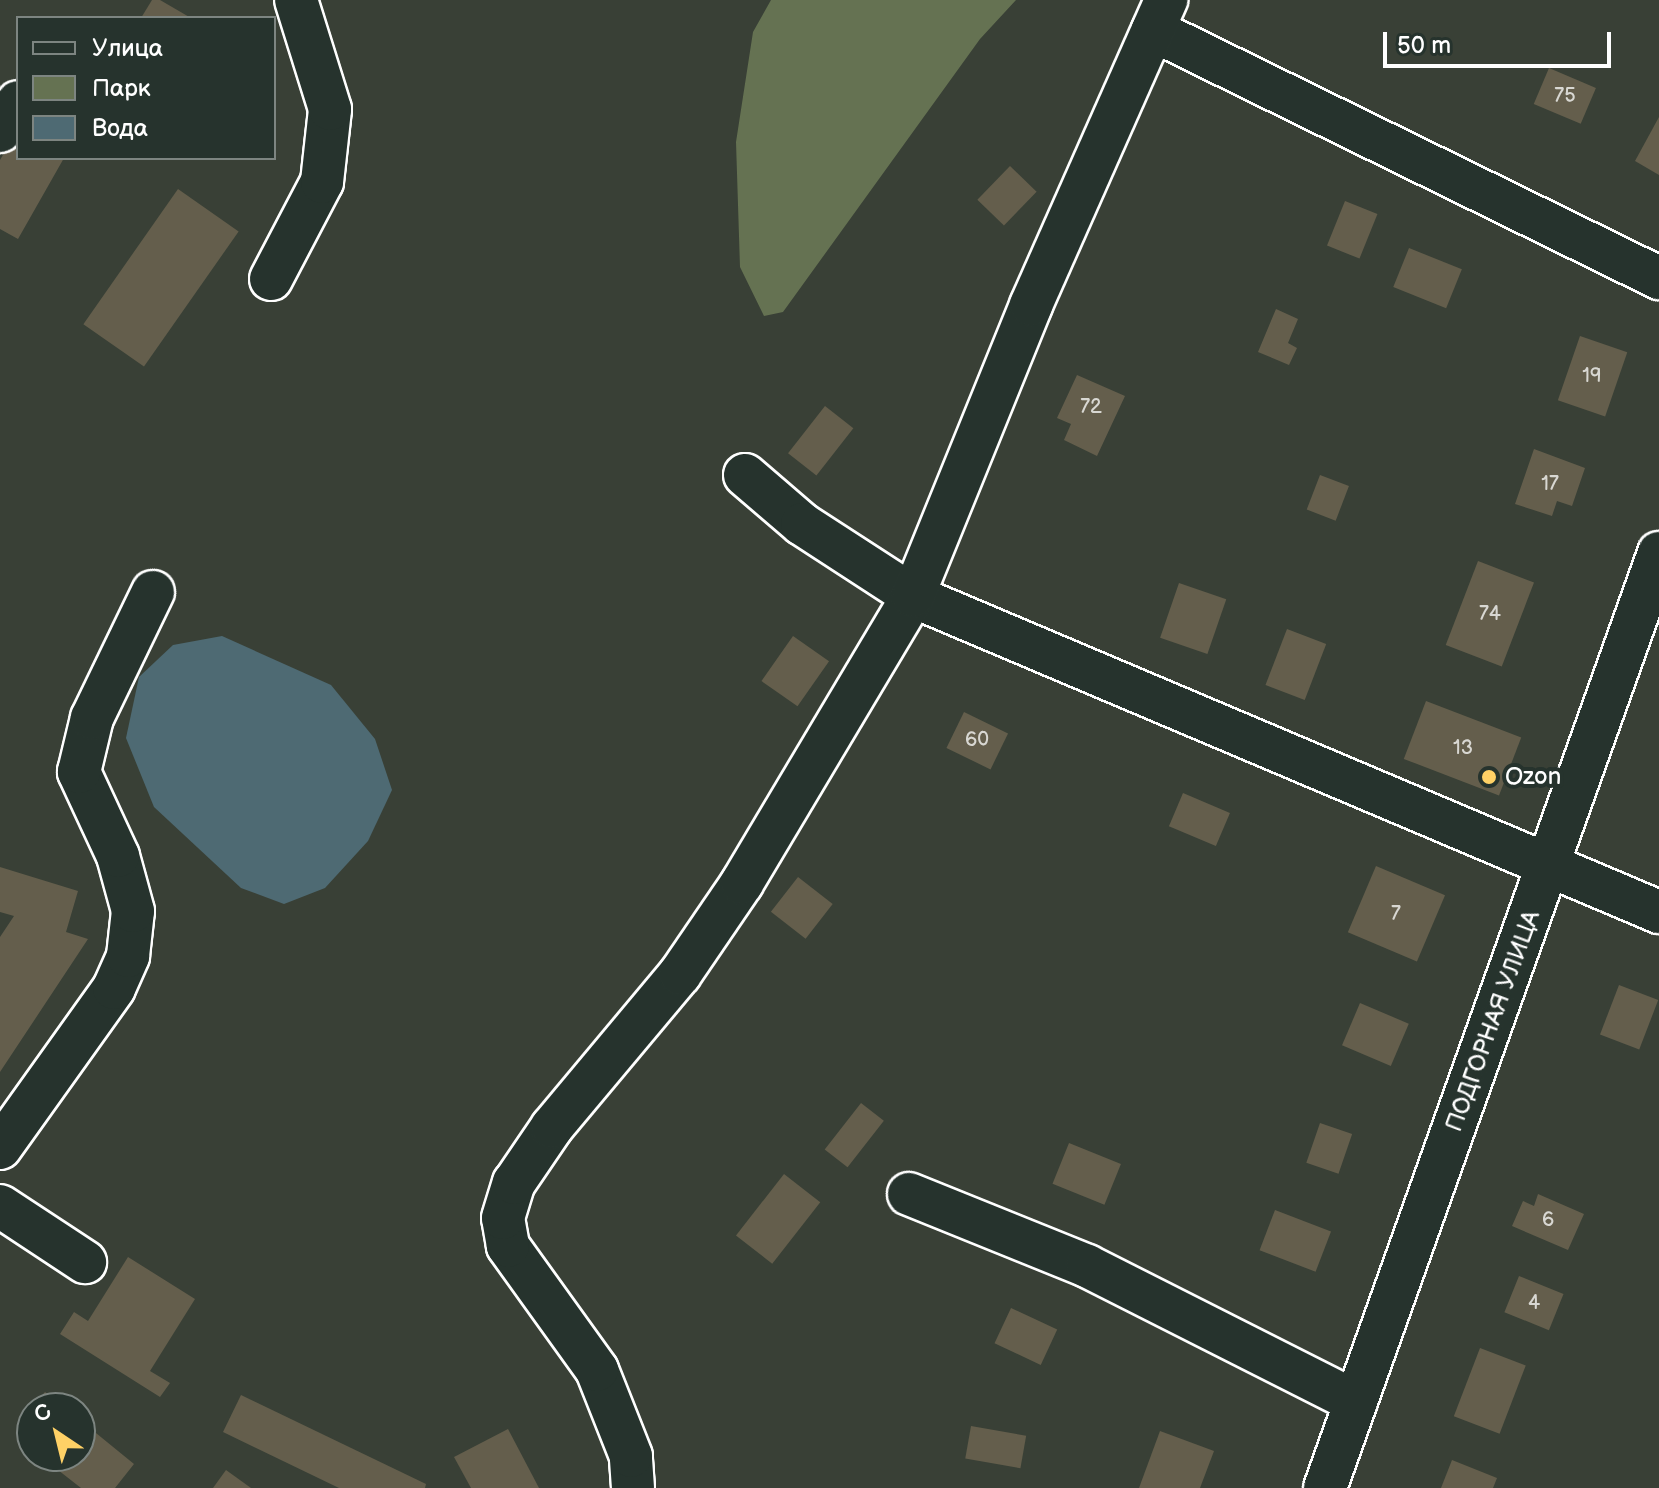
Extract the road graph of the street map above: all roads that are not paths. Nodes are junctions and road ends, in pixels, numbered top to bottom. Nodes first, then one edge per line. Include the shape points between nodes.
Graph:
1 (296, 0) edge
2 (1160, 15) edge
3 (16, 105) edge
4 (0, 131) edge
5 (1659, 278) edge
6 (271, 279) dead end
7 (745, 475) dead end
8 (1659, 553) edge
9 (153, 592) dead end
10 (913, 596) junction
11 (1548, 866) junction
12 (1659, 912) edge
13 (0, 1148) edge
14 (909, 1194) dead end
15 (0, 1206) edge
16 (85, 1262) dead end
17 (1356, 1402) junction
18 (640, 1486) edge
19 (1325, 1488) edge

1 - 6 street via 330,109 322,182
2 - 5 street
2 - 10 street via 1031,305
3 - 4 street
7 - 10 street via 802,524
8 - 11 street, ПОДГОРНАЯ УЛИЦА
9 - 13 street via 92,718 79,772 118,856 133,911 128,956 114,988
10 - 11 street
10 - 18 street via 742,883 680,974 552,1127 514,1183 503,1218 519,1268 597,1370
11 - 12 street
11 - 17 street, ПОДГОРНАЯ УЛИЦА
14 - 17 street via 1087,1266
15 - 16 street
17 - 19 street, ПОДГОРНАЯ УЛИЦА

